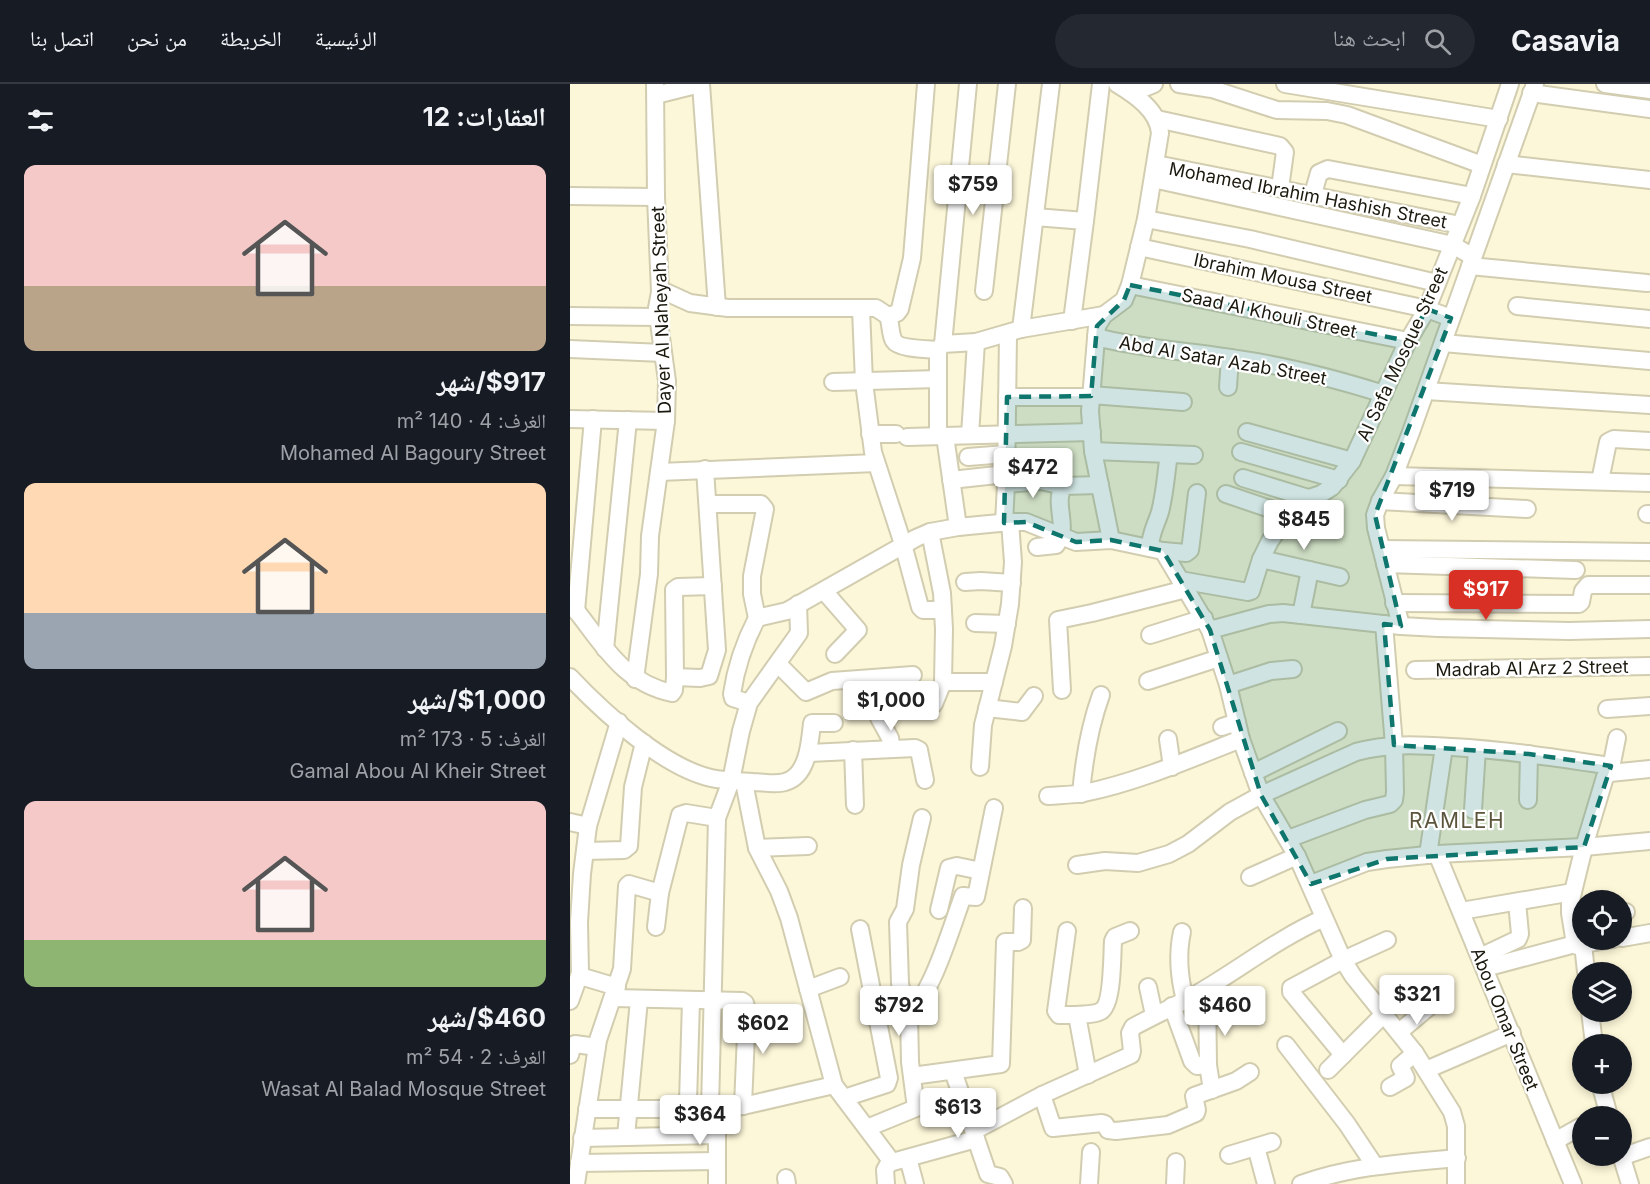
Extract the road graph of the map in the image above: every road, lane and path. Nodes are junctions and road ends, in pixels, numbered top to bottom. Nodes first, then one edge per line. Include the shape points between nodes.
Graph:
1 (700, 84) edge
2 (926, 84) edge
3 (968, 84) edge
4 (1007, 84) edge
5 (1051, 84) edge
6 (1101, 84) edge
7 (1117, 84) edge
8 (1154, 84) edge
9 (1179, 84) edge
10 (1285, 84) edge
11 (1510, 84) edge
12 (1605, 84) edge
13 (655, 89) edge
14 (1533, 89) edge
15 (1650, 90) edge
16 (1132, 93) junction
17 (1650, 109) edge
18 (1157, 119) junction
19 (1499, 119) junction
20 (1506, 164) junction
21 (1482, 165) junction
22 (1155, 171) junction
23 (1650, 180) edge
24 (1280, 188) junction
25 (1313, 194) junction
26 (570, 196) edge
27 (1472, 196) junction
28 (656, 197) junction
29 (1035, 217) junction
30 (1146, 219) junction
31 (1085, 221) junction
32 (1169, 223) junction
33 (1460, 225) junction
34 (1452, 245) junction
35 (1139, 247) junction
36 (1162, 252) junction
37 (1472, 261) junction
38 (1437, 283) junction
39 (1647, 283) dead end
40 (1130, 285) junction
41 (984, 291) dead end
42 (660, 292) junction
43 (1517, 306) dead end
44 (717, 307) junction
45 (861, 309) junction
46 (1427, 309) junction
47 (1104, 315) junction
48 (570, 316) edge
49 (888, 316) junction
50 (658, 317) junction
51 (1451, 318) junction
52 (1650, 319) edge
53 (1072, 321) junction
54 (1015, 332) junction
55 (1096, 337) junction
56 (1408, 341) junction
57 (976, 342) junction
58 (1443, 343) junction
59 (940, 347) junction
60 (570, 349) edge
61 (663, 352) junction
62 (1230, 358) junction
63 (1650, 361) edge
64 (938, 379) junction
65 (833, 382) dead end
66 (864, 382) junction
67 (1228, 387) dead end
68 (1426, 391) junction
69 (1384, 394) junction
70 (1091, 396) junction
71 (1007, 397) junction
72 (1184, 402) dead end
73 (1650, 405) edge
74 (570, 419) edge
75 (593, 419) junction
76 (628, 420) junction
77 (666, 421) junction
78 (1092, 432) junction
79 (1247, 432) dead end
80 (870, 434) junction
81 (1006, 434) junction
82 (970, 435) junction
83 (941, 436) junction
84 (1650, 441) edge
85 (1093, 451) junction
86 (1241, 452) dead end
87 (1006, 454) junction
88 (1170, 454) junction
89 (1194, 455) dead end
90 (968, 457) dead end
91 (1352, 461) junction
92 (876, 463) junction
93 (705, 469) junction
94 (659, 472) junction
95 (1394, 476) junction
96 (1243, 478) dead end
97 (1006, 479) junction
98 (951, 480) junction
99 (1339, 480) junction
100 (1600, 481) junction
101 (1650, 483) edge
102 (1100, 485) junction
103 (1063, 486) junction
104 (1197, 493) dead end
105 (1226, 494) dead end
106 (1308, 498) junction
107 (1380, 501) junction
108 (708, 504) junction
109 (1527, 509) dead end
110 (1288, 515) junction
111 (1007, 522) junction
112 (958, 527) junction
113 (930, 532) junction
114 (1062, 536) junction
115 (1111, 540) junction
116 (903, 544) junction
117 (1037, 547) dead end
118 (1156, 550) junction
119 (1650, 552) edge
120 (1384, 556) junction
121 (1261, 559) junction
122 (1310, 570) junction
123 (1576, 570) dead end
124 (1340, 578) dead end
125 (965, 582) dead end
126 (1012, 583) junction
127 (1183, 584) junction
128 (1650, 585) edge
129 (713, 586) junction
130 (824, 591) junction
131 (1394, 603) junction
132 (798, 604) junction
133 (573, 607) edge
134 (943, 609) junction
135 (1300, 615) junction
136 (757, 618) junction
137 (975, 623) dead end
138 (1007, 624) junction
139 (1207, 624) junction
140 (1384, 624) junction
141 (1401, 626) junction
142 (1650, 629) edge
143 (1150, 635) dead end
144 (605, 649) junction
145 (835, 654) dead end
146 (1219, 658) junction
147 (778, 664) junction
148 (1650, 666) edge
149 (1293, 669) dead end
150 (1414, 670) dead end
151 (913, 675) dead end
152 (635, 679) junction
153 (571, 680) edge
154 (1148, 681) dead end
155 (943, 682) junction
156 (994, 682) junction
157 (674, 685) junction
158 (1228, 685) junction
159 (1062, 690) dead end
160 (1101, 694) dead end
161 (1034, 696) dead end
162 (749, 704) junction
163 (933, 704) dead end
164 (1650, 706) edge
165 (987, 708) junction
166 (1607, 709) dead end
167 (879, 718) dead end
168 (619, 722) junction
169 (834, 723) dead end
170 (1338, 731) dead end
171 (1617, 738) dead end
172 (1168, 739) dead end
173 (1241, 739) junction
174 (644, 743) junction
175 (1394, 745) junction
176 (1444, 747) junction
177 (1477, 748) junction
178 (892, 749) junction
179 (853, 750) junction
180 (808, 753) junction
181 (1529, 754) junction
182 (980, 767) dead end
183 (1172, 767) junction
184 (1650, 769) edge
185 (1609, 772) junction
186 (1252, 773) junction
187 (924, 780) dead end
188 (738, 781) junction
189 (1081, 794) junction
190 (1261, 795) junction
191 (1048, 796) dead end
192 (1528, 800) dead end
193 (855, 805) dead end
194 (994, 807) dead end
195 (1473, 810) dead end
196 (717, 818) junction
197 (922, 818) dead end
198 (570, 822) edge
199 (588, 826) junction
200 (1288, 839) junction
201 (1650, 841) edge
202 (808, 846) dead end
203 (1584, 847) junction
204 (757, 848) junction
205 (585, 851) junction
206 (1432, 854) junction
207 (1298, 856) junction
208 (1077, 865) dead end
209 (981, 871) junction
210 (576, 873) edge
211 (1250, 877) dead end
212 (1311, 884) junction
213 (1573, 890) edge
214 (1572, 892) edge
215 (660, 893) junction
216 (1517, 902) junction
217 (1023, 908) dead end
218 (939, 910) dead end
219 (1461, 911) junction
220 (1324, 918) junction
221 (575, 921) edge
222 (656, 927) dead end
223 (860, 929) dead end
224 (1067, 931) dead end
225 (1130, 931) dead end
226 (1182, 932) dead end
227 (1650, 933) edge
228 (1632, 936) edge
229 (1388, 940) dead end
230 (1572, 945) edge
231 (1343, 960) junction
232 (1482, 962) junction
233 (577, 973) edge
234 (840, 977) dead end
235 (1148, 987) dead end
236 (808, 988) junction
237 (1207, 988) junction
238 (615, 992) junction
239 (639, 1000) junction
240 (713, 1000) junction
241 (570, 1001) edge
242 (691, 1001) junction
243 (1178, 1004) junction
244 (1430, 1005) dead end
245 (1385, 1013) junction
246 (909, 1014) junction
247 (1077, 1015) junction
248 (1154, 1015) junction
249 (1399, 1032) junction
250 (1512, 1033) junction
251 (1286, 1045) dead end
252 (597, 1047) junction
253 (1415, 1053) junction
254 (570, 1055) edge
255 (1343, 1055) junction
256 (1208, 1065) junction
257 (1328, 1070) dead end
258 (1426, 1070) junction
259 (953, 1071) junction
260 (1250, 1072) dead end
261 (1088, 1075) junction
262 (912, 1076) junction
263 (1390, 1087) dead end
264 (1212, 1090) junction
265 (839, 1092) junction
266 (1042, 1095) junction
267 (743, 1106) junction
268 (587, 1109) junction
269 (628, 1109) junction
270 (688, 1109) junction
271 (713, 1109) junction
272 (867, 1128) junction
273 (1572, 1131) edge
274 (687, 1135) junction
275 (717, 1135) junction
276 (975, 1135) junction
277 (626, 1136) junction
278 (582, 1138) junction
279 (1555, 1141) junction
280 (1272, 1142) dead end
281 (1256, 1147) junction
282 (1649, 1149) edge
283 (1091, 1152) dead end
284 (1632, 1153) edge
285 (1229, 1155) dead end
286 (1458, 1158) junction
287 (717, 1161) junction
288 (896, 1161) junction
289 (1176, 1162) dead end
290 (579, 1163) junction
291 (1375, 1166) junction
292 (1624, 1166) edge
293 (1311, 1182) edge
294 (576, 1184) edge
295 (717, 1184) edge
296 (886, 1184) edge
297 (915, 1184) edge
298 (1004, 1184) edge
299 (1089, 1184) edge
300 (1174, 1184) edge
301 (1266, 1184) edge
302 (1456, 1184) edge
303 (1572, 1184) edge
304 (1630, 1184) edge

1 - 13 street
1 - 44 street
2 - 49 street via 912,258 900,309
3 - 59 street
4 - 41 street
5 - 29 street
6 - 31 street
7 - 16 street
8 - 16 street
9 - 21 street via 1212,89 1277,110 1347,115
10 - 19 street
11 - 19 street, Al Safa Mosque Street
12 - 15 street
13 - 28 street, Dayer Al Naheyah Street
14 - 17 street
14 - 20 street, Al Safa Mosque Street
16 - 18 street
18 - 22 street via 1160,133
18 - 24 street via 1280,146 1285,152
19 - 21 street, Al Safa Mosque Street
20 - 23 street
20 - 37 street, Al Safa Mosque Street
21 - 27 street, Al Safa Mosque Street
22 - 24 street, Mohamed Ibrahim Hashish Street
22 - 30 street
22 - 34 street
24 - 25 street, Mohamed Ibrahim Hashish Street
25 - 27 street via 1319,173 1333,169
25 - 33 street, Mohamed Ibrahim Hashish Street
26 - 28 street
27 - 33 street, Al Safa Mosque Street
28 - 42 street, Dayer Al Naheyah Street
29 - 31 street
29 - 54 street
30 - 32 street
30 - 35 street
31 - 53 street
32 - 36 street
32 - 38 street
33 - 34 street, Al Safa Mosque Street
34 - 37 street
34 - 38 street, Al Safa Mosque Street
35 - 36 street, Ibrahim Mousa Street
35 - 40 street
36 - 46 street, Ibrahim Mousa Street
37 - 39 street
37 - 51 street, Al Safa Mosque Street
38 - 46 street, Al Safa Mosque Street
40 - 47 street via 1125,300
40 - 56 street, Saad Al Khouli Street
42 - 44 street via 690,303
42 - 50 street, Dayer Al Naheyah Street
43 - 52 street
44 - 45 street
45 - 49 street via 876,308
45 - 66 street
46 - 51 street, Ibrahim Mousa Street
46 - 56 street, Al Safa Mosque Street
47 - 53 street
47 - 55 street
48 - 50 street
49 - 59 street via 896,344
50 - 61 street, Dayer Al Naheyah Street
51 - 58 street, Al Safa Mosque Street
53 - 54 street
54 - 57 street
54 - 71 street
55 - 62 street, Abd Al Satar Azab Street
55 - 70 street
56 - 69 street, Al Safa Mosque Street
57 - 59 street
57 - 82 street
58 - 63 street
58 - 68 street, Al Safa Mosque Street
59 - 64 street
60 - 61 street
61 - 77 street, Dayer Al Naheyah Street
62 - 67 street
62 - 69 street, Abd Al Satar Azab Street via 1311,373
64 - 66 street
64 - 83 street
65 - 66 street
66 - 80 street
68 - 73 street
68 - 95 street, Al Safa Mosque Street
69 - 91 street, Al Safa Mosque Street
70 - 71 street
70 - 72 street
70 - 78 street
71 - 81 street
74 - 75 street
75 - 76 street
75 - 133 street
76 - 77 street
76 - 144 street
77 - 94 street, Dayer Al Naheyah Street
78 - 81 street
78 - 85 street
79 - 91 street
80 - 83 street
80 - 92 street
81 - 82 street
81 - 87 street
82 - 83 street
83 - 98 street
84 - 100 street via 1608,442
85 - 88 street
85 - 102 street
86 - 99 street
87 - 90 street
87 - 97 street
88 - 89 street
88 - 118 street via 1162,502 1150,538
91 - 99 street, Al Safa Mosque Street
92 - 93 street
92 - 116 street
93 - 94 street
93 - 108 street
94 - 152 street, Dayer Al Naheyah Street
95 - 100 street
95 - 107 street, Al Safa Mosque Street
96 - 106 street
97 - 98 street
97 - 103 street
97 - 111 street
98 - 112 street
99 - 106 street, Al Safa Mosque Street via 1321,494
100 - 101 street
102 - 103 street
102 - 115 street
103 - 114 street
104 - 118 street via 1190,550 1183,554
105 - 110 street
106 - 110 street, Al Safa Mosque Street via 1299,501
107 - 109 street
107 - 120 street, Al Safa Mosque Street via 1376,521
108 - 129 street
108 - 136 street via 761,504 765,509 752,576
110 - 121 street, Al Safa Mosque Street
111 - 112 street
111 - 114 street via 1026,522
111 - 126 street
112 - 113 street
113 - 116 street
113 - 134 street
114 - 115 street via 1082,542
114 - 117 street via 1056,545
115 - 118 street
116 - 130 street
116 - 134 street via 920,607
118 - 127 street
119 - 120 street
120 - 123 street
120 - 131 street, Al Safa Mosque Street
121 - 122 street
121 - 127 street, Al Safa Mosque Street via 1248,592
122 - 124 street
122 - 135 street
125 - 126 street
126 - 138 street
127 - 139 street
127 - 159 street via 1092,613 1059,619
128 - 131 street via 1588,585 1579,604
129 - 157 street via 717,650 710,674
129 - 157 street via 674,590
130 - 132 street
130 - 145 street via 858,630
131 - 141 street, Al Safa Mosque Street
132 - 136 street via 781,613
132 - 147 street via 799,633
133 - 144 street
134 - 155 street
135 - 139 street via 1269,614
135 - 140 street
136 - 162 street via 744,642 732,694
137 - 138 street
138 - 156 street
139 - 143 street
139 - 146 street
140 - 141 street
140 - 175 street
141 - 142 street
144 - 152 street
146 - 154 street
146 - 158 street
147 - 151 street via 806,692 832,681
147 - 162 street
148 - 150 street, Madrab Al Arz 2 Street
149 - 158 street via 1271,671
152 - 157 street
153 - 168 street
155 - 156 street
155 - 163 street
156 - 165 street
158 - 173 street via 1229,724
160 - 189 street via 1091,722
161 - 165 street via 1022,712
162 - 188 street via 741,731
164 - 166 street
165 - 182 street
167 - 178 street
168 - 174 street
168 - 199 street
169 - 180 street via 812,723
170 - 186 street
171 - 185 street
172 - 183 street
173 - 183 street
173 - 186 street
174 - 188 street via 697,773
174 - 205 street via 633,787 629,846 624,850
175 - 176 street
175 - 190 street via 1356,752
175 - 200 street via 1392,802
176 - 177 street
176 - 206 street
177 - 181 street
177 - 195 street
178 - 179 street
178 - 187 street via 917,748
179 - 180 street
179 - 193 street
180 - 188 street via 798,773 782,783
181 - 185 street
181 - 192 street
183 - 189 street
184 - 185 street
185 - 203 street
186 - 190 street
188 - 196 street
188 - 204 street
189 - 191 street
190 - 200 street
190 - 208 street via 1169,854 1138,863 1105,861
194 - 209 street
196 - 215 street via 680,815
196 - 240 street
197 - 246 street via 905,909 898,922 900,983
198 - 199 street
199 - 205 street
200 - 207 street
201 - 203 street
202 - 204 street
203 - 206 street
203 - 213 street
204 - 236 street via 789,918
205 - 210 street
206 - 212 street via 1367,862
206 - 219 street, Abou Omar Street
207 - 211 street
207 - 212 street
209 - 218 street via 948,868
209 - 246 street via 976,897 963,896 939,961
210 - 221 street
212 - 220 street
214 - 216 street
215 - 222 street
215 - 238 street via 628,885 623,963
216 - 219 street
216 - 232 street via 1518,939
217 - 259 street via 1022,940 1005,942 1000,1064
219 - 232 street, Abou Omar Street
220 - 231 street
220 - 237 street
221 - 233 street
223 - 265 street via 889,1078 887,1084
224 - 247 street via 1056,1011 1059,1015
225 - 247 street via 1113,940 1105,1006 1099,1012
226 - 243 street
227 - 228 street
229 - 231 street
230 - 232 street
231 - 245 street
231 - 255 street via 1292,986 1291,992
232 - 250 street, Abou Omar Street
233 - 238 street
233 - 241 street
234 - 236 street
235 - 248 street
236 - 265 street
237 - 243 street
237 - 256 street
238 - 239 street
238 - 252 street
239 - 242 street
239 - 269 street
240 - 242 street
240 - 267 street via 742,1001 747,1006
240 - 271 street
242 - 270 street
243 - 248 street
243 - 256 street via 1192,1061 1197,1066
244 - 249 street
245 - 249 street
245 - 255 street
246 - 262 street
247 - 261 street
248 - 261 street via 1130,1030 1131,1055
249 - 253 street
250 - 258 street
250 - 279 street, Abou Omar Street
251 - 291 street
252 - 254 street via 575,1044
252 - 268 street
253 - 258 street
253 - 263 street via 1400,1066 1406,1078
255 - 257 street
256 - 264 street
258 - 286 street via 1452,1112
259 - 262 street
259 - 276 street
260 - 264 street
261 - 266 street
262 - 272 street via 916,1108
264 - 266 street via 1194,1096 1197,1112 1177,1122 1112,1131 1105,1124 1053,1128
265 - 267 street
265 - 272 street
266 - 276 street
267 - 271 street
268 - 269 street
268 - 278 street
269 - 270 street
269 - 277 street
270 - 271 street
270 - 274 street
271 - 275 street
272 - 288 street
273 - 279 street
274 - 275 street
274 - 277 street
275 - 287 street
276 - 288 street
276 - 298 street via 988,1174 1000,1177
277 - 278 street
278 - 290 street
279 - 303 street, Abou Omar Street
280 - 281 street
281 - 285 street
281 - 301 street
282 - 284 street
283 - 299 street
286 - 291 street
286 - 302 street
287 - 290 street
287 - 295 street
288 - 296 street via 885,1170
288 - 297 street
289 - 300 street
290 - 294 street
291 - 293 street via 1330,1174
292 - 304 street

